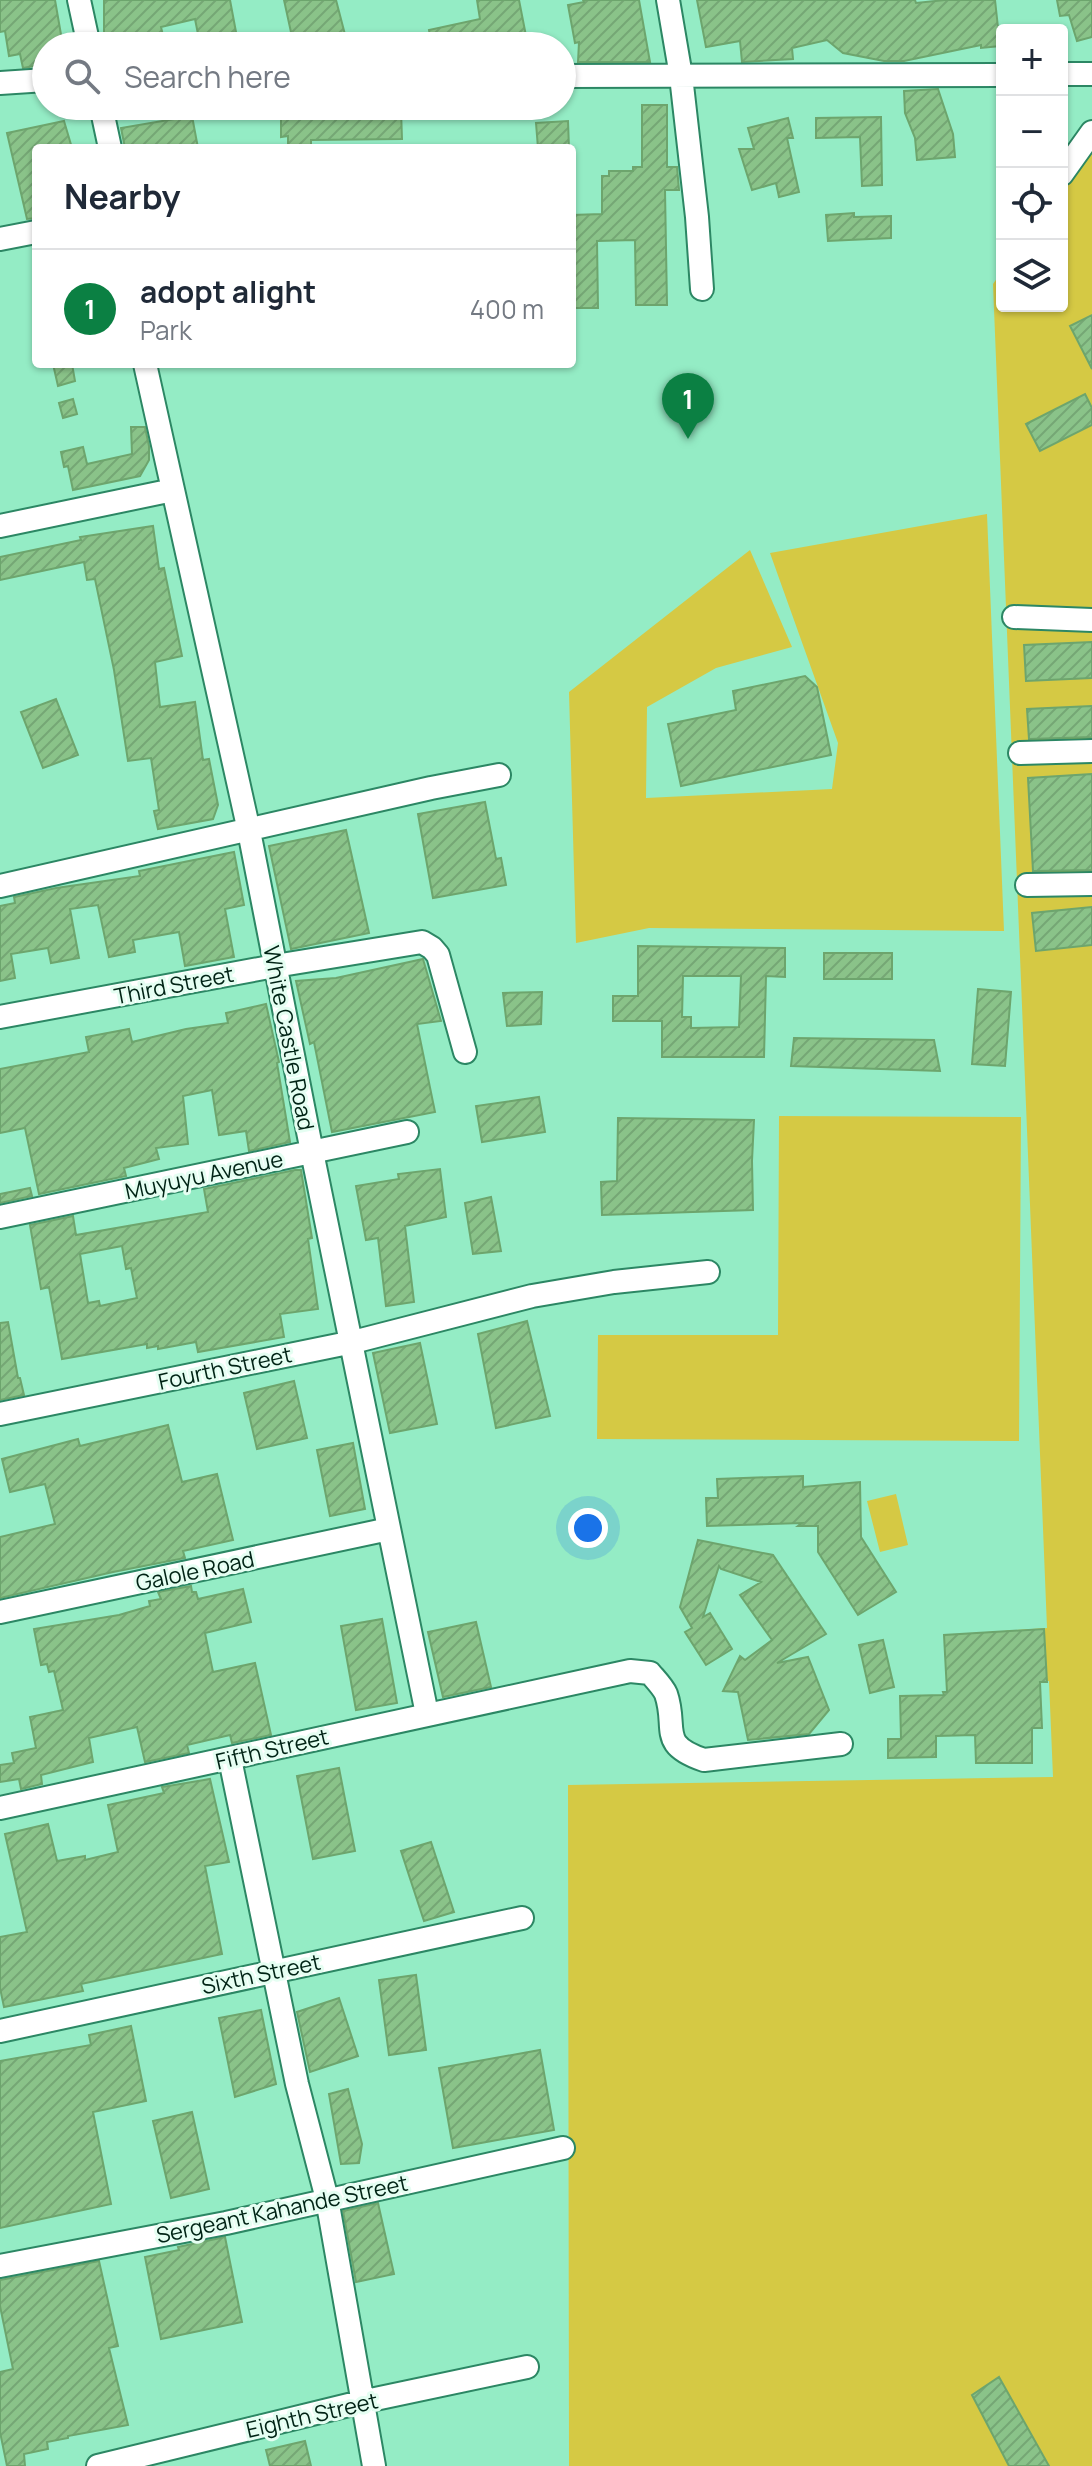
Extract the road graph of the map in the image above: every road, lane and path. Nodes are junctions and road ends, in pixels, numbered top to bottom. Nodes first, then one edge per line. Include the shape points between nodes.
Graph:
1 (79, 0) edge
2 (668, 0) edge
3 (86, 32) edge
4 (1068, 74) edge
5 (1092, 74) edge
6 (996, 75) edge
7 (576, 76) edge
8 (681, 76) junction
9 (32, 81) edge
10 (0, 83) edge
11 (104, 120) edge
12 (1092, 132) edge
13 (109, 144) edge
14 (1066, 168) edge
15 (32, 233) edge
16 (0, 239) edge
17 (702, 289) dead end
18 (146, 368) edge
19 (173, 490) junction
20 (0, 526) edge
21 (1014, 617) dead end
22 (1092, 620) edge
23 (1092, 751) edge
24 (1020, 753) dead end
25 (499, 775) dead end
26 (249, 831) junction
27 (1092, 884) edge
28 (1027, 885) dead end
29 (0, 886) edge
30 (275, 966) junction
31 (0, 1017) edge
32 (465, 1052) dead end
33 (407, 1132) dead end
34 (312, 1152) junction
35 (0, 1217) edge
36 (708, 1272) dead end
37 (353, 1342) junction
38 (0, 1414) edge
39 (389, 1529) junction
40 (0, 1612) edge
41 (427, 1714) junction
42 (841, 1744) dead end
43 (230, 1759) junction
44 (0, 1808) edge
45 (522, 1918) dead end
46 (273, 1971) junction
47 (0, 2031) edge
48 (563, 2148) dead end
49 (327, 2199) junction
50 (0, 2266) edge
51 (527, 2367) dead end
52 (361, 2402) junction
53 (98, 2466) edge
54 (374, 2466) edge

1 - 3 street
2 - 8 street
4 - 5 street
6 - 8 street
7 - 8 street
8 - 17 street
9 - 10 street
11 - 13 street
12 - 14 street
15 - 16 street
18 - 19 street, White Castle Road
19 - 20 street
19 - 26 street, White Castle Road
21 - 22 street
23 - 24 street
25 - 26 street
26 - 29 street
26 - 30 street, White Castle Road
27 - 28 street
30 - 31 street, Third Street
30 - 32 street, Third Street via 422,942 438,955
30 - 34 street, White Castle Road
33 - 34 street, Muyuyu Avenue
34 - 35 street, Muyuyu Avenue
34 - 37 street, White Castle Road
36 - 37 street, Fourth Street via 532,1296
37 - 38 street, Fourth Street
37 - 39 street, White Castle Road
39 - 40 street, Galole Road
39 - 41 street, White Castle Road
41 - 42 street, Fifth Street via 630,1671 650,1673 665,1693 671,1734 683,1753 704,1760
41 - 43 street, Fifth Street
43 - 44 street, Fifth Street
43 - 46 street
45 - 46 street, Sixth Street
46 - 47 street, Sixth Street
46 - 49 street
48 - 49 street, Sergeant Kahande Street
49 - 50 street, Sergeant Kahande Street
49 - 52 street
51 - 52 street, Eighth Street
52 - 53 street, Eighth Street
52 - 54 street

